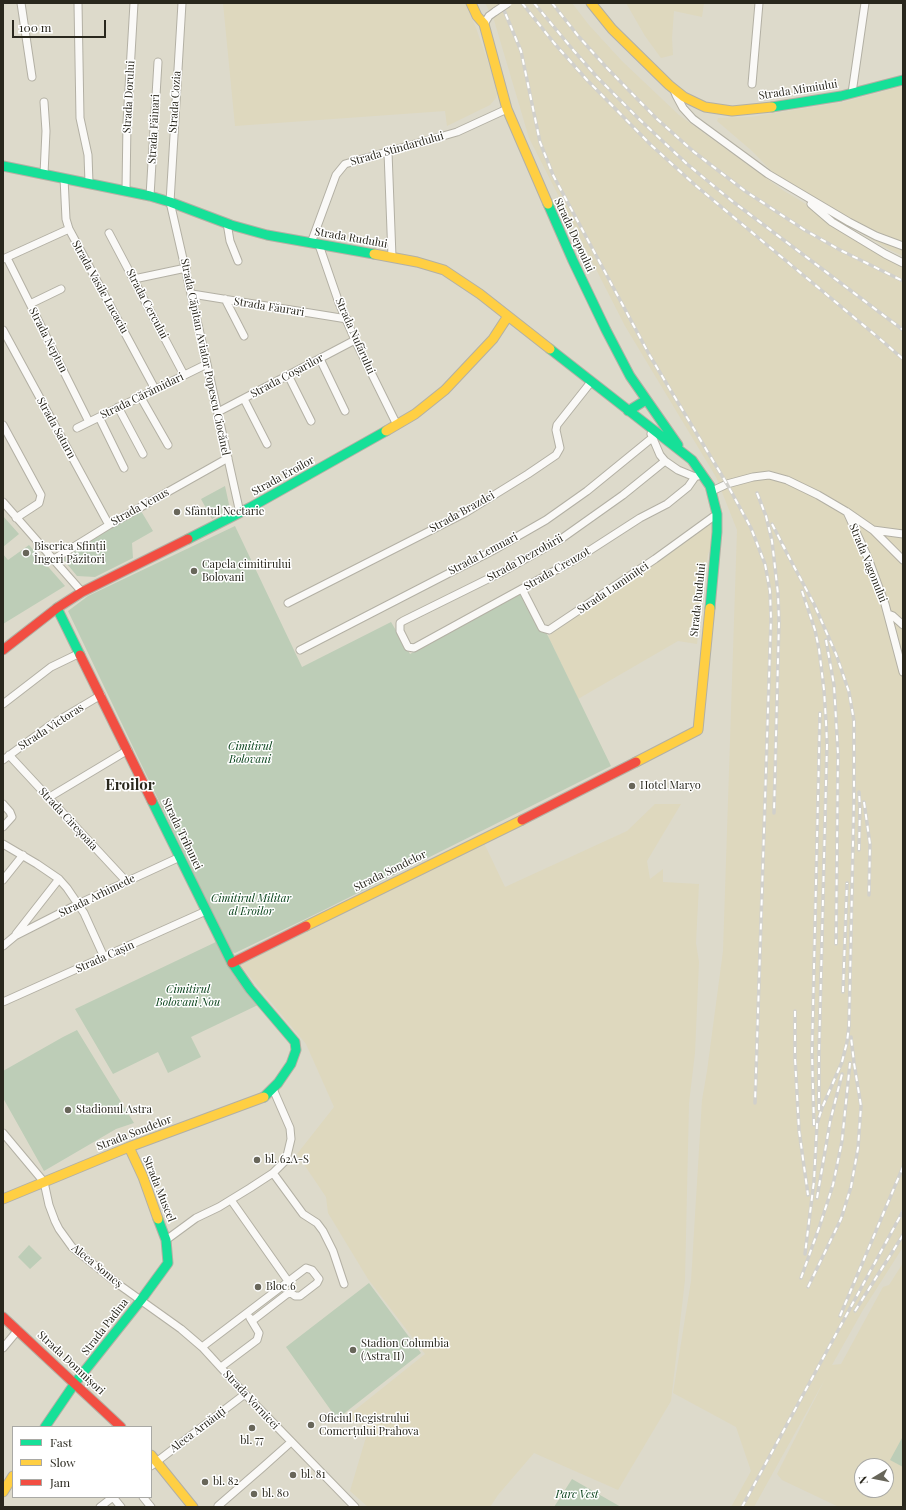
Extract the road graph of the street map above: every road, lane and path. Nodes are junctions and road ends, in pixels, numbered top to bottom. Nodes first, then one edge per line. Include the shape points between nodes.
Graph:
1 (21, 3) edge
2 (78, 3) edge
3 (134, 3) edge
4 (182, 3) edge
5 (471, 3) edge
6 (508, 3) edge
7 (591, 3) edge
8 (759, 3) edge
9 (865, 3) edge
10 (484, 24) junction
11 (158, 62) dead end
12 (32, 76) dead end
13 (903, 80) edge
14 (752, 84) dead end
15 (674, 89) junction
16 (852, 94) junction
17 (44, 102) dead end
18 (507, 109) junction
19 (388, 152) junction
20 (3, 166) edge
21 (44, 174) junction
22 (64, 178) junction
23 (89, 183) junction
24 (794, 189) junction
25 (126, 190) junction
26 (150, 196) junction
27 (170, 202) junction
28 (227, 223) junction
29 (68, 229) junction
30 (109, 233) dead end
31 (315, 244) junction
32 (903, 246) edge
33 (392, 257) junction
34 (5, 258) edge
35 (238, 261) dead end
36 (903, 262) edge
37 (186, 268) junction
38 (134, 279) junction
39 (61, 289) dead end
40 (192, 294) junction
41 (225, 299) junction
42 (30, 304) junction
43 (508, 316) junction
44 (347, 319) junction
45 (3, 330) edge
46 (244, 336) dead end
47 (355, 340) junction
48 (320, 359) junction
49 (207, 364) junction
50 (184, 375) junction
51 (288, 375) junction
52 (591, 382) junction
53 (155, 389) junction
54 (140, 396) junction
55 (244, 399) junction
56 (646, 400) junction
57 (118, 407) junction
58 (345, 411) dead end
59 (628, 411) junction
60 (218, 412) junction
61 (99, 417) junction
62 (311, 421) dead end
63 (89, 422) junction
64 (3, 425) edge
65 (397, 425) junction
66 (77, 428) dead end
67 (650, 428) junction
68 (652, 438) junction
69 (267, 444) dead end
70 (168, 446) dead end
71 (143, 454) dead end
72 (228, 458) junction
73 (692, 460) junction
74 (665, 461) junction
75 (124, 468) dead end
76 (699, 476) junction
77 (712, 491) junction
78 (3, 502) edge
79 (847, 512) junction
80 (240, 513) junction
81 (717, 514) junction
82 (16, 518) junction
83 (110, 525) junction
84 (873, 530) junction
85 (903, 534) edge
86 (54, 559) junction
87 (903, 560) edge
88 (522, 589) junction
89 (82, 592) junction
90 (288, 603) dead end
91 (57, 608) junction
92 (888, 614) junction
93 (903, 625) edge
94 (411, 649) joint
95 (3, 650) edge
96 (300, 650) dead end
97 (80, 653) junction
98 (903, 672) edge
99 (101, 695) junction
100 (3, 704) edge
101 (698, 730) joint
102 (128, 750) junction
103 (6, 758) edge
104 (48, 798) junction
105 (3, 804) edge
106 (3, 827) edge
107 (3, 844) edge
108 (23, 855) junction
109 (180, 857) junction
110 (59, 879) junction
111 (3, 880) edge
112 (126, 881) junction
113 (78, 904) junction
114 (206, 911) junction
115 (15, 936) junction
116 (3, 946) edge
117 (104, 957) junction
118 (232, 963) junction
119 (3, 1002) edge
120 (273, 1089) junction
121 (3, 1133) edge
122 (129, 1147) junction
123 (273, 1173) junction
124 (44, 1182) junction
125 (3, 1199) edge
126 (231, 1200) junction
127 (166, 1240) junction
128 (286, 1283) junction
129 (344, 1284) dead end
130 (291, 1293) junction
131 (141, 1300) junction
132 (246, 1313) junction
133 (3, 1317) edge
134 (252, 1321) junction
135 (18, 1330) junction
136 (202, 1346) junction
137 (3, 1348) edge
138 (221, 1367) junction
139 (75, 1383) junction
140 (244, 1394) junction
141 (46, 1426) edge
142 (120, 1426) edge
143 (291, 1442) junction
144 (153, 1461) edge
145 (12, 1478) edge
146 (3, 1492) edge
147 (112, 1498) edge
148 (114, 1498) edge
149 (144, 1498) edge
150 (218, 1506) dead end
151 (100, 1507) edge
152 (121, 1507) edge
153 (151, 1507) edge
154 (193, 1507) edge
155 (355, 1507) edge

1 - 12 street
2 - 23 street via 80,108 88,155
3 - 25 street, Strada Dorului
4 - 27 street, Strada Cozia
5 - 10 street, Strada Depoului
6 - 10 street, bridge via 489,16
7 - 15 street, Strada Mimiului via 612,29
8 - 14 street
9 - 16 street
10 - 18 street, Strada Depoului
11 - 26 street, Strada Făinari
13 - 16 street, Strada Mimiului
15 - 16 street, Strada Mimiului via 695,104 715,110 740,111
15 - 24 street via 683,108 693,120 745,158
17 - 21 street
18 - 19 street, Strada Stindardului via 457,132
18 - 56 street, Strada Depoului via 573,261 630,376
19 - 31 street, Strada Stindardului via 345,164 340,169 328,197
19 - 33 street
20 - 21 street, Strada Rudului
21 - 22 street, Strada Rudului
22 - 23 street, Strada Rudului
22 - 29 street, Strada Vasile Lucaciu
23 - 25 street, Strada Rudului
24 - 32 street via 869,233
24 - 36 street via 832,222
25 - 26 street, Strada Rudului
26 - 27 street, Strada Rudului
27 - 28 street, Strada Rudului
27 - 37 street, Strada Căpitan Aviator Popescu Ciocănel
28 - 31 street, Strada Rudului via 267,235
28 - 35 street via 230,241
29 - 34 street
29 - 53 street, Strada Vasile Lucaciu
30 - 38 street, Strada Cercului
31 - 33 street, Strada Rudului
31 - 44 street, Strada Nufărului
33 - 43 street, Strada Rudului via 444,270
34 - 42 street, Strada Neptun
37 - 38 street
37 - 40 street, Strada Căpitan Aviator Popescu Ciocănel
38 - 50 street, Strada Cercului
39 - 42 street
40 - 41 street, Strada Făurari
40 - 49 street, Strada Căpitan Aviator Popescu Ciocănel
41 - 44 street, Strada Făurari
41 - 46 street
42 - 63 street, Strada Neptun
43 - 52 street, Strada Rudului
43 - 65 street, Strada Eroilor via 493,339 445,390
44 - 47 street, Strada Nufărului
45 - 83 street, Strada Saturn
47 - 48 street, Strada Coșarilor
47 - 65 street, Strada Nufărului
48 - 51 street, Strada Coșarilor
48 - 58 street
49 - 50 street, Strada Cărămidari
49 - 60 street, Strada Căpitan Aviator Popescu Ciocănel
50 - 53 street, Strada Cărămidari
51 - 55 street, Strada Coșarilor
51 - 62 street
52 - 59 street, Strada Rudului
52 - 90 street, Strada Brazdei via 556,427 560,448 556,454 465,513
53 - 54 street, Strada Cărămidari
54 - 57 street, Strada Cărămidari
54 - 70 street
55 - 60 street, Strada Coșarilor
55 - 69 street
56 - 59 street
56 - 73 street, Strada Depoului via 663,426
57 - 61 street, Strada Cărămidari
57 - 71 street
59 - 67 street, Strada Rudului
60 - 72 street, Strada Căpitan Aviator Popescu Ciocănel
61 - 63 street, Strada Cărămidari
61 - 75 street
63 - 66 street, Strada Cărămidari
64 - 82 street via 41,495 39,503
65 - 80 street, Strada Eroilor
67 - 68 street
67 - 73 street, Strada Rudului
68 - 74 street
68 - 96 street, Strada Lemnari via 587,491 546,520 492,551
72 - 80 street, Strada Căpitan Aviator Popescu Ciocănel
72 - 83 street, Strada Venus
73 - 76 street, Strada Rudului
74 - 76 street via 678,470
74 - 94 street, Strada Dezrobirii via 561,539 400,623 400,631
76 - 77 street, Strada Rudului
76 - 88 street, Strada Creuzot via 662,507
77 - 79 street via 749,477 775,476 807,489
77 - 81 street, Strada Rudului
78 - 82 street
79 - 84 street
79 - 92 street, Strada Vagonului
80 - 89 street, Strada Eroilor
81 - 88 street, Strada Luminiței via 549,630 542,628
81 - 101 street, Strada Rudului
82 - 86 street
83 - 86 street, Strada Venus
84 - 85 street
84 - 87 street
86 - 89 street
88 - 94 street, Strada Creuzot
89 - 91 street, Strada Eroilor
91 - 95 street, Strada Eroilor
91 - 97 street, Strada Tribunei
92 - 93 street, Strada Vagonului
92 - 98 street, Strada Vagonului
97 - 99 street, Strada Tribunei
97 - 100 street via 51,667
99 - 102 street, Strada Tribunei
99 - 103 street, Strada Victoras via 49,726
101 - 118 street, Strada Sondelor
102 - 104 street
102 - 109 street, Strada Tribunei
103 - 104 street, Strada Cireșoaia
104 - 112 street, Strada Cireșoaia
105 - 106 street via 12,817
107 - 108 street
108 - 110 street
108 - 111 street
109 - 112 street, Strada Arhimede
109 - 114 street, Strada Tribunei
110 - 113 street
110 - 115 street, Strada Arhimede
112 - 113 street, Strada Arhimede
113 - 115 street, Strada Arhimede
113 - 117 street
114 - 117 street, Strada Cașin
114 - 118 street, Strada Tribunei
115 - 116 street, Strada Arhimede
117 - 119 street, Strada Cașin
118 - 120 street, Strada Sondelor via 295,1042 294,1056
120 - 122 street, Strada Sondelor via 262,1099 240,1108
120 - 123 street via 290,1128 291,1139 286,1160
121 - 124 street
122 - 124 street, Strada Sondelor
122 - 127 street, Strada Muscel
123 - 126 street
123 - 129 street via 303,1214 317,1223 323,1231
124 - 125 street, Strada Sondelor
124 - 131 street, Aleea Someș via 55,1221 72,1247
126 - 127 street, Strada Muscel via 196,1218
126 - 128 street
127 - 131 street, Strada Muscel via 168,1263
128 - 130 street
128 - 130 street via 306,1268 312,1270 319,1279 318,1283 300,1296
128 - 132 street
130 - 134 street
131 - 136 street, Strada Vornicei
131 - 139 street, Strada Padina
132 - 134 street
132 - 136 street
133 - 135 street, Strada Domnișori
134 - 138 street via 259,1333 257,1340
135 - 137 street
135 - 139 street, Strada Domnișori
136 - 138 street, Strada Vornicei
138 - 140 street, Strada Vornicei
139 - 141 street, Strada Padina
139 - 142 street, Strada Domnișori
140 - 143 street, Strada Vornicei
140 - 144 street, Aleea Arnăuți
143 - 150 street
143 - 155 street, Strada Vornicei
144 - 154 street
145 - 146 street
147 - 151 street
148 - 152 street
149 - 153 street

